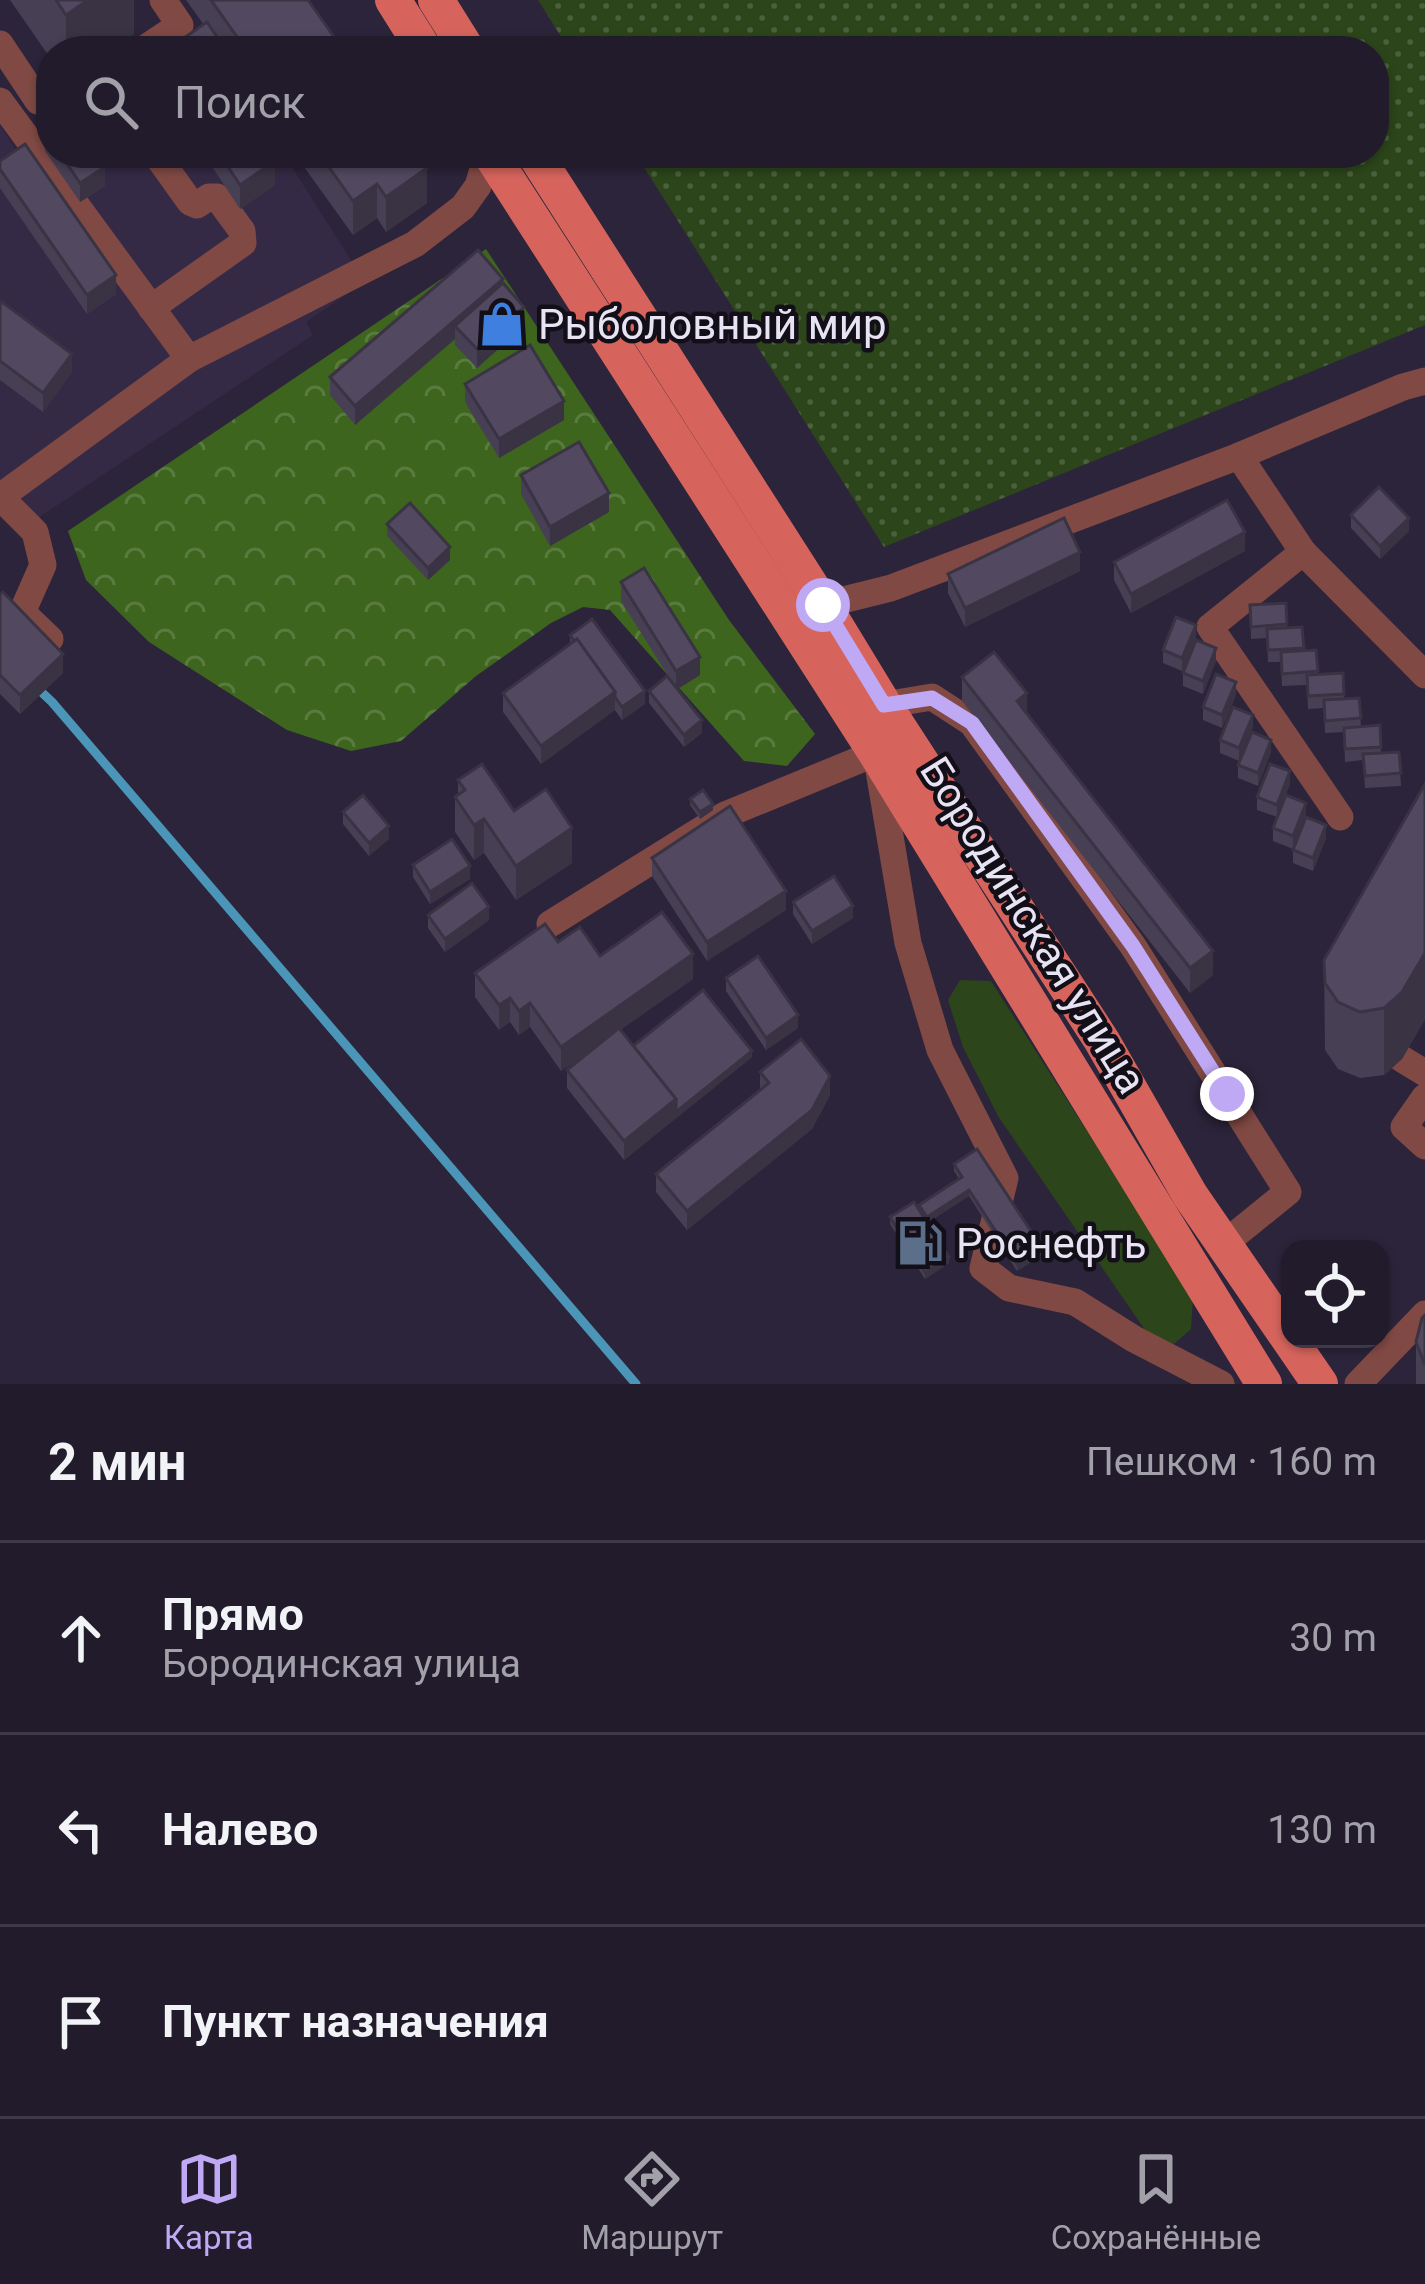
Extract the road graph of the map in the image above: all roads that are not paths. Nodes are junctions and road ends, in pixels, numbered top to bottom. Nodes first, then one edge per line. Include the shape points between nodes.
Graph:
1 (163, 0) edge
2 (393, 0) edge
3 (436, 0) edge
4 (164, 36) edge
5 (416, 36) edge
6 (459, 36) edge
7 (0, 44) edge
8 (36, 98) edge
9 (0, 101) edge
10 (36, 150) edge
11 (49, 168) edge
12 (166, 168) edge
13 (484, 168) edge
14 (499, 168) edge
15 (544, 168) edge
16 (151, 308) junction
17 (189, 359) junction
18 (1425, 381) edge
19 (1239, 456) junction
20 (0, 498) edge
21 (1303, 552) junction
22 (823, 605) junction
23 (50, 639) edge
24 (1425, 675) edge
25 (884, 705) junction
26 (876, 753) junction
27 (1340, 817) dead end
28 (550, 924) edge
29 (1425, 1096) edge
30 (1425, 1146) edge
31 (1225, 1243) junction
32 (1425, 1314) edge
33 (1221, 1384) edge
34 (1264, 1384) edge
35 (1320, 1384) edge
36 (1358, 1384) edge

1 - 4 street via 188,20
2 - 5 main road
3 - 6 main road
7 - 8 street
9 - 10 street
11 - 16 street
12 - 16 street via 190,202 217,196 243,243
13 - 17 street via 464,207 415,244
14 - 26 main road, Бородинская улица
15 - 22 main road, Бородинская улица
16 - 17 street
17 - 20 street
18 - 19 street
19 - 21 street
19 - 22 street via 891,588
20 - 23 street via 34,532 43,565 24,608
21 - 24 street
21 - 27 street via 1210,627
22 - 25 main road, Бородинская улица
25 - 31 main road, Бородинская улица
25 - 31 street via 932,698 972,723 1145,965 1288,1192
26 - 28 street via 724,815
26 - 33 street via 908,943 940,1050 1005,1178 983,1268 1009,1288 1075,1302
26 - 34 main road, Бородинская улица
29 - 30 street via 1404,1127
31 - 35 main road, Бородинская улица
32 - 36 street

